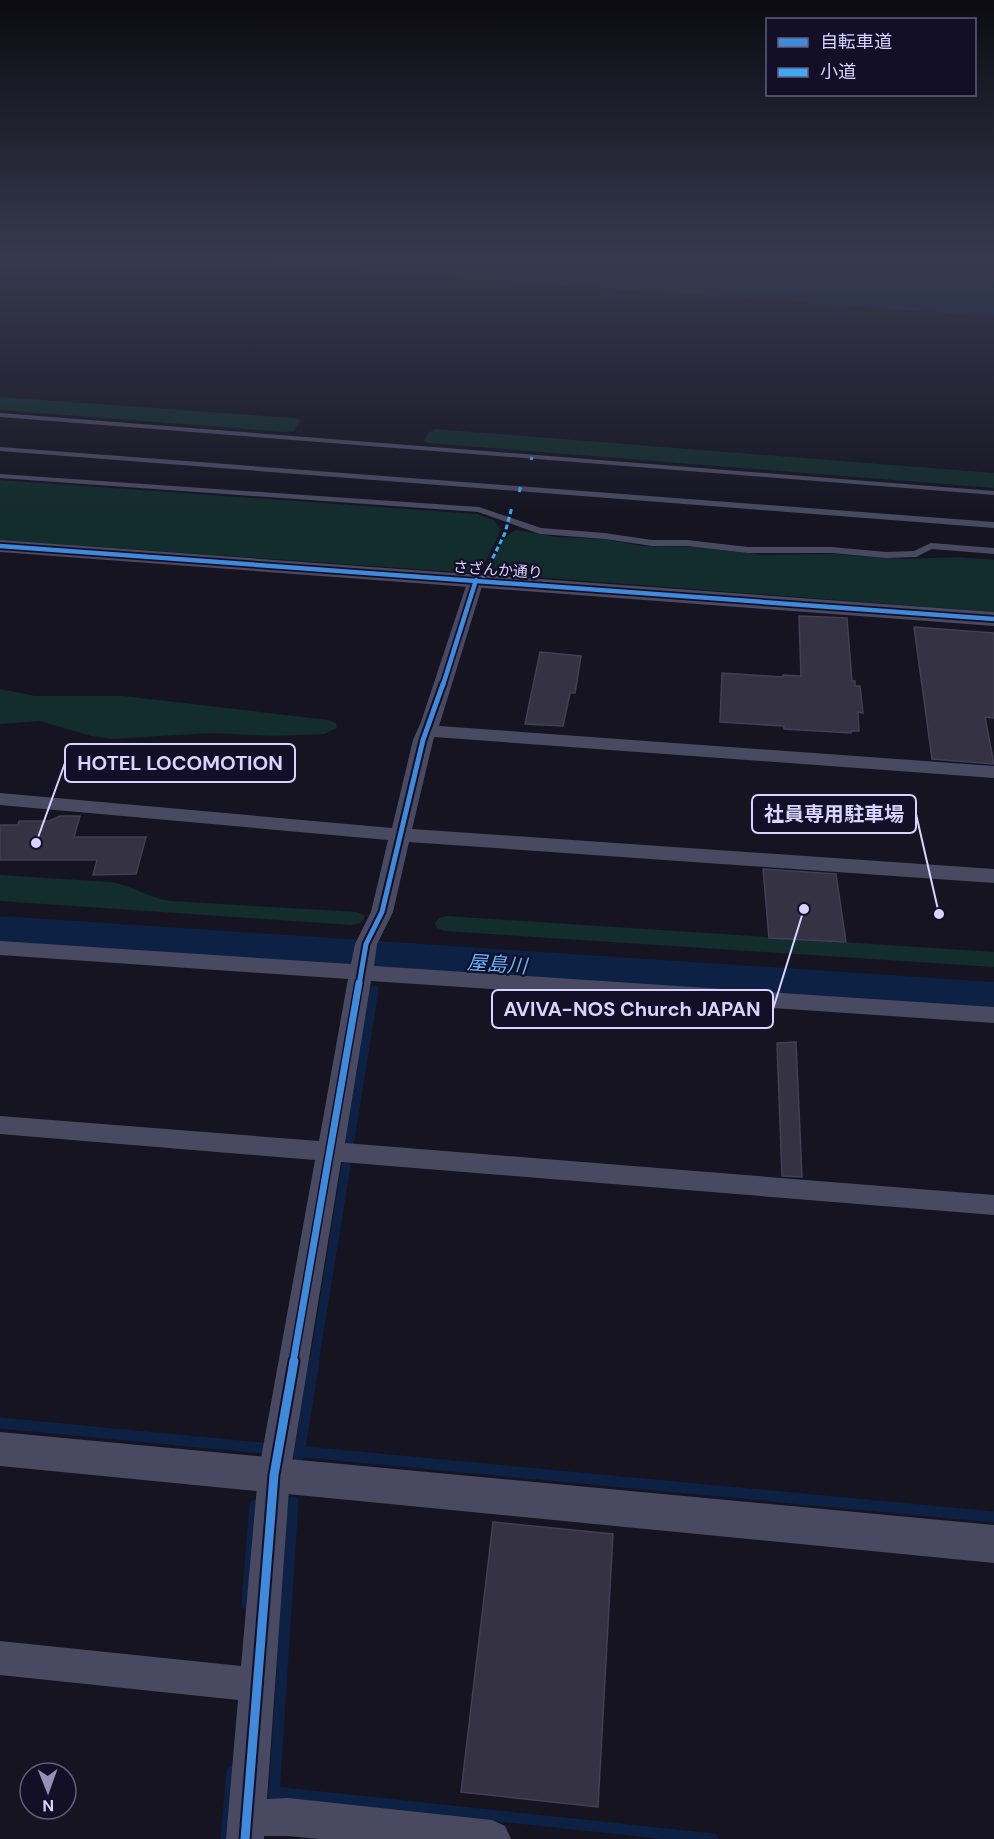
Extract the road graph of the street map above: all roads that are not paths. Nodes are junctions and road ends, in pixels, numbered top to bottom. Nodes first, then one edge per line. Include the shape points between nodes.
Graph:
1 (0, 415) edge
2 (0, 449) edge
3 (0, 476) edge
4 (994, 493) edge
5 (994, 525) edge
6 (771, 538) dead end
7 (914, 544) dead end
8 (0, 546) edge
9 (932, 546) junction
10 (772, 551) junction
11 (994, 551) edge
12 (476, 580) junction
13 (994, 619) edge
14 (427, 731) junction
15 (994, 772) edge
16 (0, 799) edge
17 (400, 835) junction
18 (994, 876) edge
19 (0, 948) edge
20 (363, 962) junction
21 (994, 1015) edge
22 (0, 1125) edge
23 (330, 1151) junction
24 (994, 1205) edge
25 (0, 1449) edge
26 (274, 1476) junction
27 (994, 1544) edge
28 (0, 1658) edge
29 (258, 1682) junction
30 (246, 1828) edge
31 (492, 1839) edge

1 - 4 lane
2 - 5 lane
3 - 10 lane via 480,510 540,531
6 - 10 lane
7 - 9 lane
8 - 12 street, さざんか通り
9 - 10 lane via 903,555
9 - 11 lane
12 - 13 street, さざんか通り
12 - 14 street
14 - 15 street
14 - 17 street
16 - 17 street
17 - 18 street
17 - 20 street via 382,912
19 - 20 street
20 - 21 street
20 - 23 street
22 - 23 street
23 - 24 street
23 - 26 street
25 - 26 street
26 - 27 street
26 - 29 street
28 - 29 street via 233,1683
29 - 30 street
30 - 31 street via 288,1817

